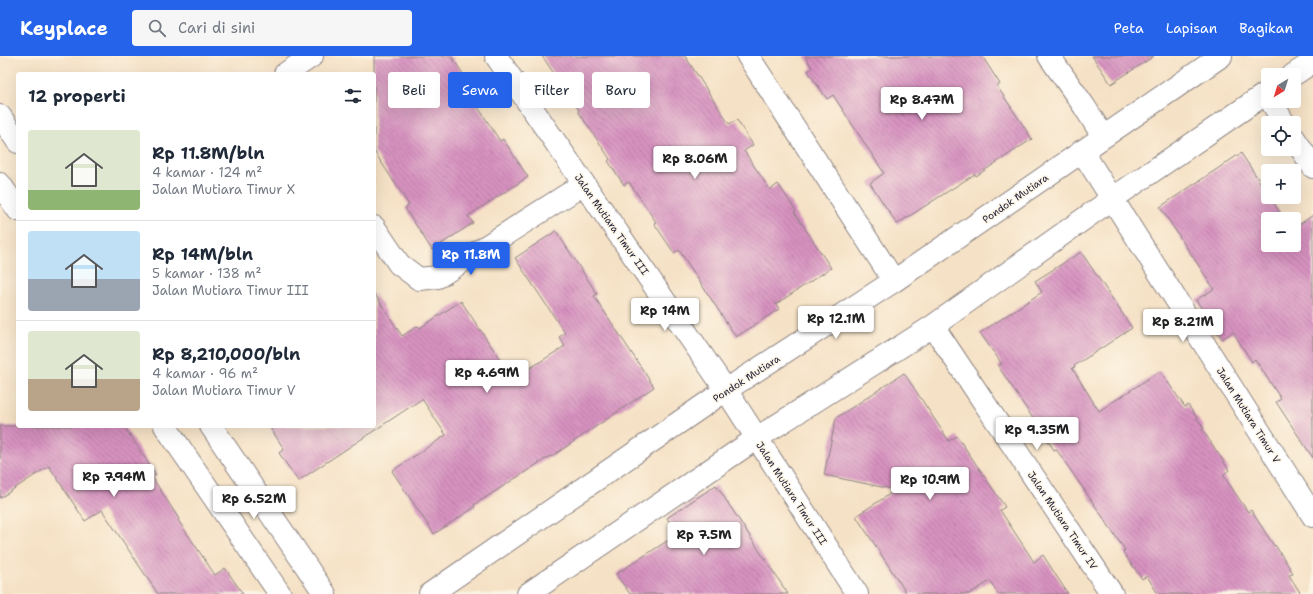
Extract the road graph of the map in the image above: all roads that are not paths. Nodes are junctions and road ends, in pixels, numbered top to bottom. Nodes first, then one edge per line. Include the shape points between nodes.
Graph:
1 (312, 56) edge
2 (496, 56) edge
3 (748, 56) edge
4 (1050, 56) edge
5 (1221, 56) edge
6 (1313, 62) edge
7 (1301, 70) edge
8 (288, 72) edge
9 (1261, 101) edge
10 (0, 116) edge
11 (1103, 136) junction
12 (16, 139) edge
13 (1301, 149) edge
14 (1082, 152) junction
15 (1313, 167) edge
16 (0, 184) edge
17 (584, 184) junction
18 (1112, 199) junction
19 (16, 207) edge
20 (376, 230) edge
21 (894, 281) junction
22 (933, 326) junction
23 (726, 390) junction
24 (166, 428) edge
25 (212, 428) edge
26 (757, 438) junction
27 (1313, 516) edge
28 (280, 594) edge
29 (324, 594) edge
30 (430, 594) edge
31 (528, 594) edge
32 (857, 594) edge
33 (1112, 594) edge

1 - 8 street
2 - 17 street, Jalan Mutiara Timur III
3 - 21 street
4 - 11 street
5 - 11 street, Pondok Mutiara
6 - 7 street
9 - 18 street
10 - 12 street
11 - 14 street, Pondok Mutiara
13 - 15 street
14 - 18 street, Jalan Mutiara Timur V
14 - 21 street, Pondok Mutiara
16 - 19 street
17 - 20 street via 438,277 419,279 399,264
17 - 23 street, Jalan Mutiara Timur III
18 - 22 street
18 - 27 street, Jalan Mutiara Timur V
21 - 23 street, Pondok Mutiara
22 - 26 street
22 - 33 street, Jalan Mutiara Timur IV
23 - 26 street, Jalan Mutiara Timur III
23 - 30 street, Pondok Mutiara
24 - 28 street
25 - 29 street
26 - 31 street
26 - 32 street, Jalan Mutiara Timur III

